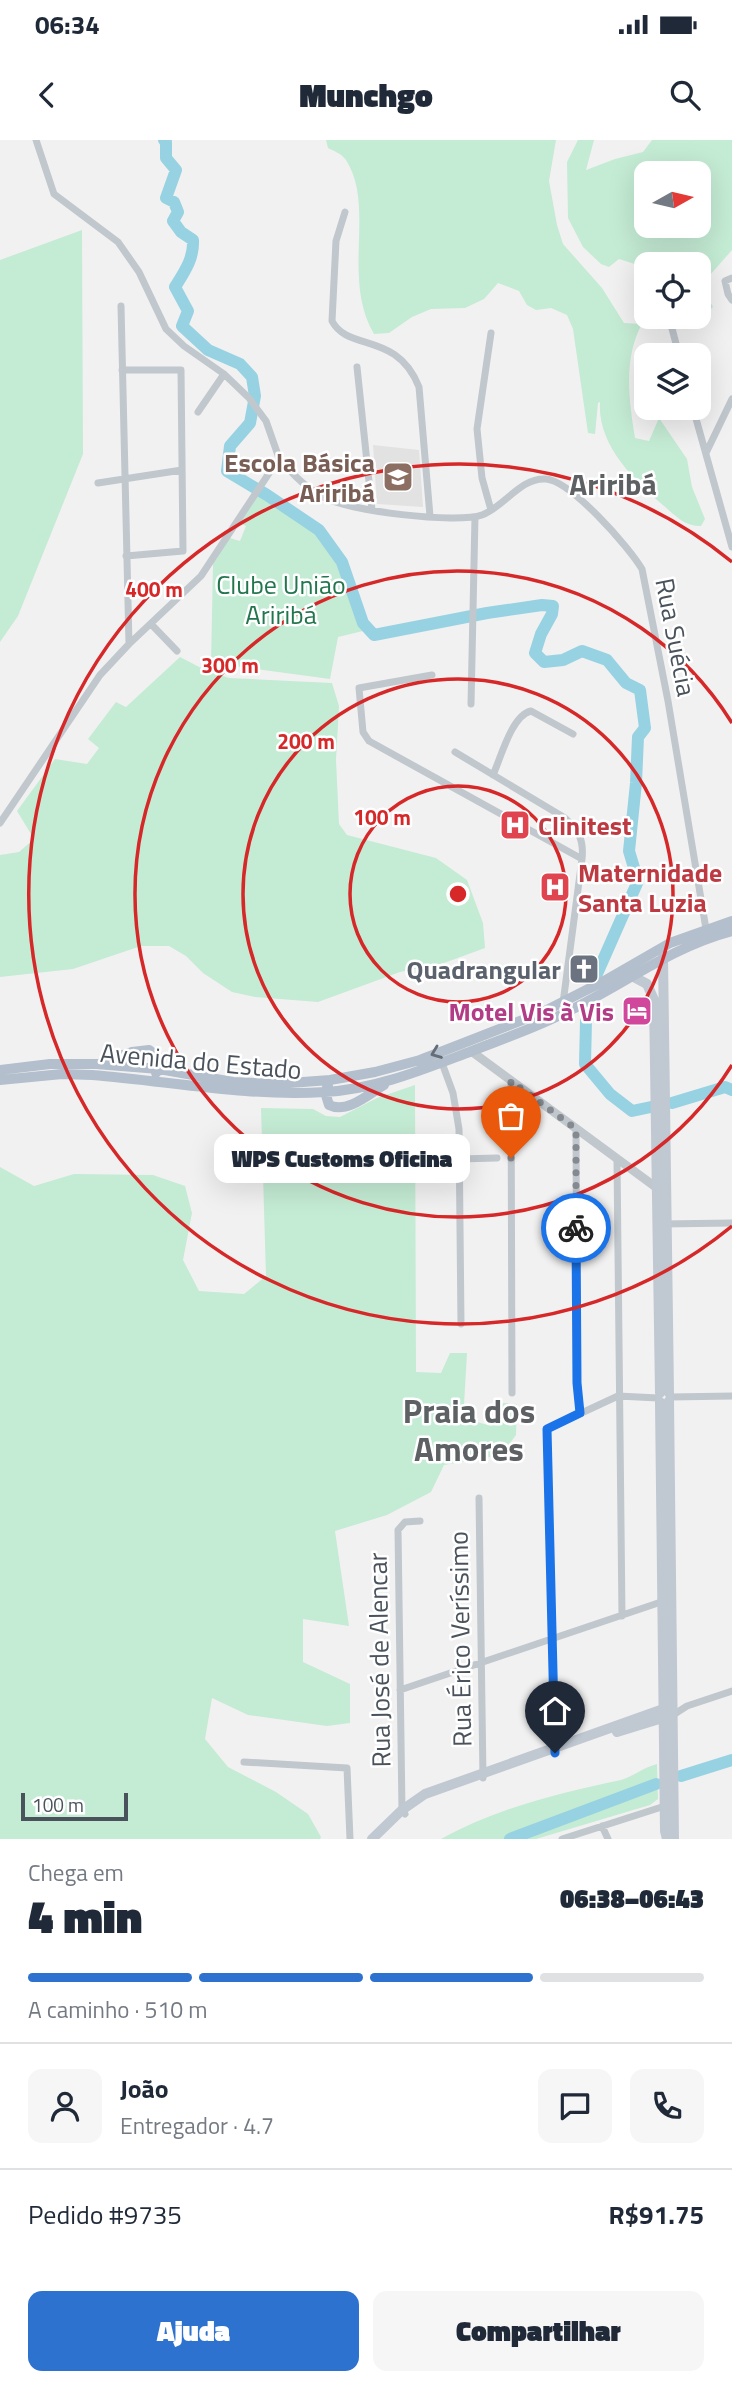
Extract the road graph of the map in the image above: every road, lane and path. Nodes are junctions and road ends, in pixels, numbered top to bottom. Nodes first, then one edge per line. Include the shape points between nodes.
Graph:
1 (36, 140) edge
2 (345, 212) dead end
3 (732, 278) edge
4 (732, 300) edge
5 (121, 306) dead end
6 (491, 332) dead end
7 (357, 367) dead end
8 (122, 370) junction
9 (224, 374) junction
10 (732, 399) edge
11 (198, 412) dead end
12 (696, 420) edge
13 (706, 454) junction
14 (279, 458) junction
15 (182, 470) junction
16 (125, 478) junction
17 (98, 483) dead end
18 (372, 510) junction
19 (491, 510) junction
20 (430, 516) junction
21 (475, 517) junction
22 (730, 531) edge
23 (732, 547) edge
24 (126, 555) junction
25 (151, 624) junction
26 (129, 644) junction
27 (177, 651) dead end
28 (432, 675) dead end
29 (471, 704) dead end
30 (573, 734) dead end
31 (455, 752) dead end
32 (493, 775) junction
33 (0, 823) edge
34 (582, 859) junction
35 (732, 921) edge
36 (706, 929) junction
37 (732, 931) edge
38 (663, 957) junction
39 (632, 976) junction
40 (590, 995) junction
41 (659, 1000) junction
42 (563, 1003) junction
43 (471, 1051) junction
44 (442, 1063) junction
45 (96, 1064) junction
46 (159, 1069) junction
47 (0, 1070) edge
48 (395, 1079) junction
49 (0, 1080) edge
50 (150, 1080) junction
51 (330, 1080) junction
52 (511, 1081) junction
53 (325, 1092) junction
54 (576, 1129) junction
55 (459, 1158) junction
56 (497, 1158) dead end
57 (617, 1160) junction
58 (662, 1191) junction
59 (732, 1223) edge
60 (662, 1224) junction
61 (461, 1324) dead end
62 (512, 1393) dead end
63 (618, 1396) junction
64 (732, 1396) edge
65 (665, 1397) junction
66 (580, 1413) junction
67 (479, 1498) dead end
68 (420, 1521) dead end
69 (667, 1600) junction
70 (622, 1615) junction
71 (554, 1638) junction
72 (481, 1662) junction
73 (400, 1690) junction
74 (732, 1691) edge
75 (669, 1712) junction
76 (555, 1750) junction
77 (244, 1762) dead end
78 (483, 1776) junction
79 (674, 1794) junction
80 (665, 1807) junction
81 (403, 1812) junction
82 (602, 1826) junction
83 (350, 1839) edge
84 (372, 1839) edge
85 (380, 1839) edge
86 (562, 1839) edge
87 (608, 1839) edge
88 (667, 1839) edge
89 (674, 1839) edge

1 - 9 street via 54,194 118,243 143,280 166,329
2 - 20 street via 336,241 332,321 340,331 397,355 413,372 419,387
3 - 4 street via 725,281
5 - 8 street
6 - 19 street via 477,429
7 - 18 street
8 - 15 street via 181,370
8 - 16 street
9 - 11 street
9 - 14 street via 261,413
10 - 13 street
12 - 13 street
13 - 22 street
14 - 18 street, Rua Suécia via 323,498
14 - 25 street via 201,576
15 - 16 street
15 - 24 street via 183,551
16 - 17 street
16 - 24 street
18 - 20 street, Rua Suécia
19 - 21 street, Rua Suécia
19 - 36 street, Rua Suécia via 526,484 549,479 580,497 642,569
20 - 21 street, Rua Suécia
21 - 29 street
22 - 23 street
24 - 26 street
25 - 26 street
25 - 27 street
26 - 33 street via 94,683
28 - 34 street via 359,688 363,732 369,741
30 - 32 street via 531,710 523,712
31 - 32 street
32 - 34 street via 576,828
34 - 42 street
35 - 36 main road
36 - 40 main road via 656,950
37 - 38 main road
38 - 39 main road
38 - 41 main road
39 - 40 main road
39 - 41 main road via 647,984
40 - 42 main road, Avenida do Estado
40 - 43 main road, Avenida do Estado via 542,1023
41 - 58 main road
42 -> 51 main road, Avenida do Estado via 420,1059
43 - 44 main road, Avenida do Estado
43 - 52 street
44 - 48 main road, Avenida do Estado
44 - 55 street via 457,1110
45 - 46 main road, Avenida do Estado
45 - 46 main road via 149,1050 159,1058
45 - 47 main road, Avenida do Estado
46 - 50 main road
46 - 51 main road, Avenida do Estado via 247,1083
48 - 53 main road, Avenida do Estado
48 - 53 main road via 340,1108 329,1104
49 - 50 main road, Avenida do Estado via 62,1074
50 - 53 main road, Avenida do Estado via 254,1092
51 - 53 main road
52 - 54 street
52 - 62 street
54 - 57 street
54 - 66 street
55 - 56 street
55 - 61 street
57 - 58 street
57 - 63 street
58 - 60 main road
59 - 60 street
60 - 65 main road
63 - 65 street
63 - 66 street
63 - 70 street
64 - 65 street
65 - 69 main road
66 - 71 street via 547,1429
67 - 72 street, Rua Érico Veríssimo
68 - 73 street, Rua José de Alencar via 405,1522 398,1530
69 - 70 street
69 - 75 main road
70 - 71 street
71 - 72 street
71 - 76 street
72 - 73 street
72 - 78 street, Rua Érico Veríssimo
73 - 81 street, Rua José de Alencar
74 - 75 street
75 - 76 main road
75 - 79 main road
75 - 80 main road
76 - 78 main road
77 - 83 street via 347,1768
78 - 81 main road
79 - 80 street
79 - 89 main road
80 - 82 street
80 - 88 main road
81 - 84 main road
81 - 85 main road
82 - 86 street
82 - 87 street

